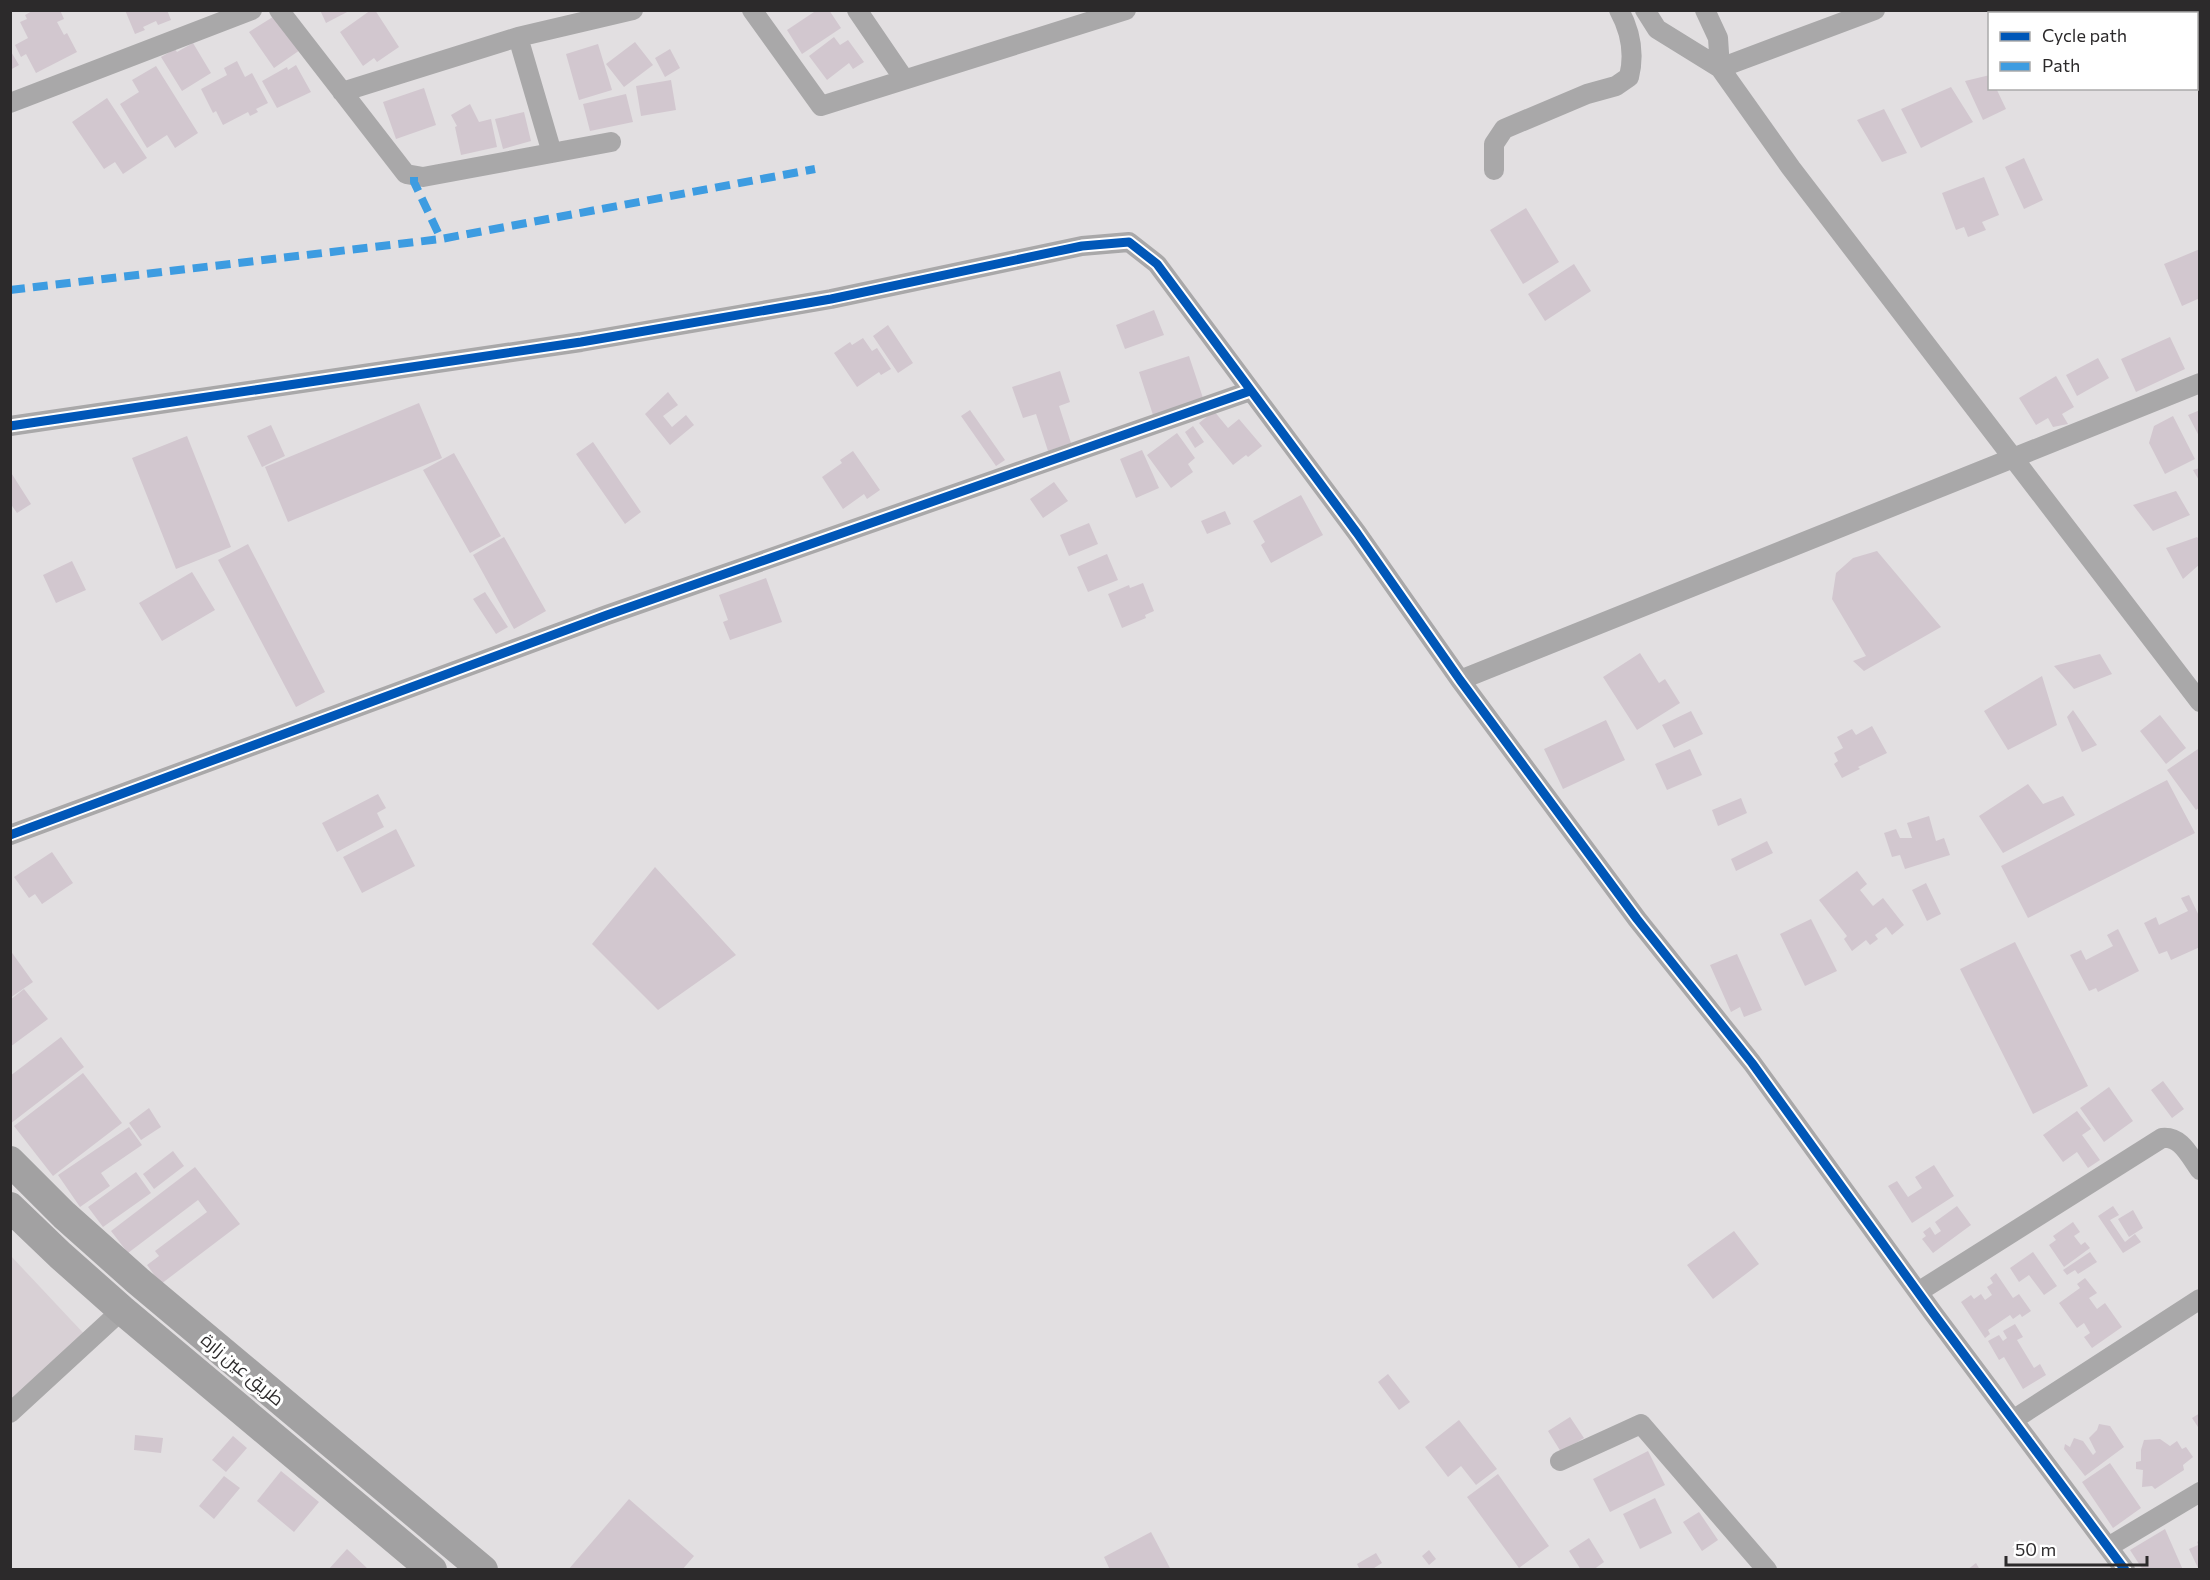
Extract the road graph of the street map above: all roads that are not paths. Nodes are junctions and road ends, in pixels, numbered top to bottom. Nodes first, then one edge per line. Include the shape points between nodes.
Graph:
1 (252, 10) edge
2 (279, 10) edge
3 (633, 10) edge
4 (752, 10) edge
5 (857, 10) edge
6 (1126, 10) edge
7 (1619, 10) edge
8 (1645, 10) edge
9 (1705, 10) edge
10 (1875, 10) edge
11 (518, 37) junction
12 (1720, 69) junction
13 (904, 79) junction
14 (342, 92) junction
15 (10, 103) edge
16 (611, 142) dead end
17 (552, 153) junction
18 (1494, 170) dead end
19 (2199, 383) edge
20 (1250, 391) junction
21 (10, 426) edge
22 (2012, 456) junction
23 (1460, 680) junction
24 (2199, 702) edge
25 (10, 835) edge
26 (10, 1161) edge
27 (2199, 1170) edge
28 (10, 1207) edge
29 (1918, 1292) junction
30 (2199, 1299) edge
31 (122, 1310) junction
32 (10, 1413) edge
33 (2013, 1420) junction
34 (1560, 1461) dead end
35 (2199, 1492) edge
36 (2108, 1547) junction
37 (432, 1569) edge
38 (483, 1569) edge
39 (1767, 1569) edge
40 (2125, 1569) edge

1 - 15 street
2 - 14 street
3 - 11 street
4 - 13 street via 820,106
5 - 13 street
6 - 13 street
7 - 18 street via 1632,43 1629,77 1616,86 1504,129 1494,144
8 - 12 street via 1657,29
9 - 12 street via 1718,38
10 - 12 street
11 - 14 street
11 - 17 street
12 - 22 street
14 - 17 street via 403,172 414,177
16 - 17 street
19 - 22 street
20 - 21 street via 1157,264 1129,242 1119,242 1083,246 831,299 581,342
20 - 23 street via 1357,533
20 - 25 street via 607,615
22 - 23 street
22 - 24 street
23 - 29 street via 1637,919 1752,1063
26 - 38 main road, طريق عين زارة via 138,1281
27 - 29 street via 2178,1140 2162,1138
28 - 31 main road, طريق عين زارة
29 - 33 street
30 - 33 street
31 - 32 street
31 - 37 main road, طريق عين زارة
33 - 36 street
34 - 39 street via 1641,1424
35 - 36 street
36 - 40 street

